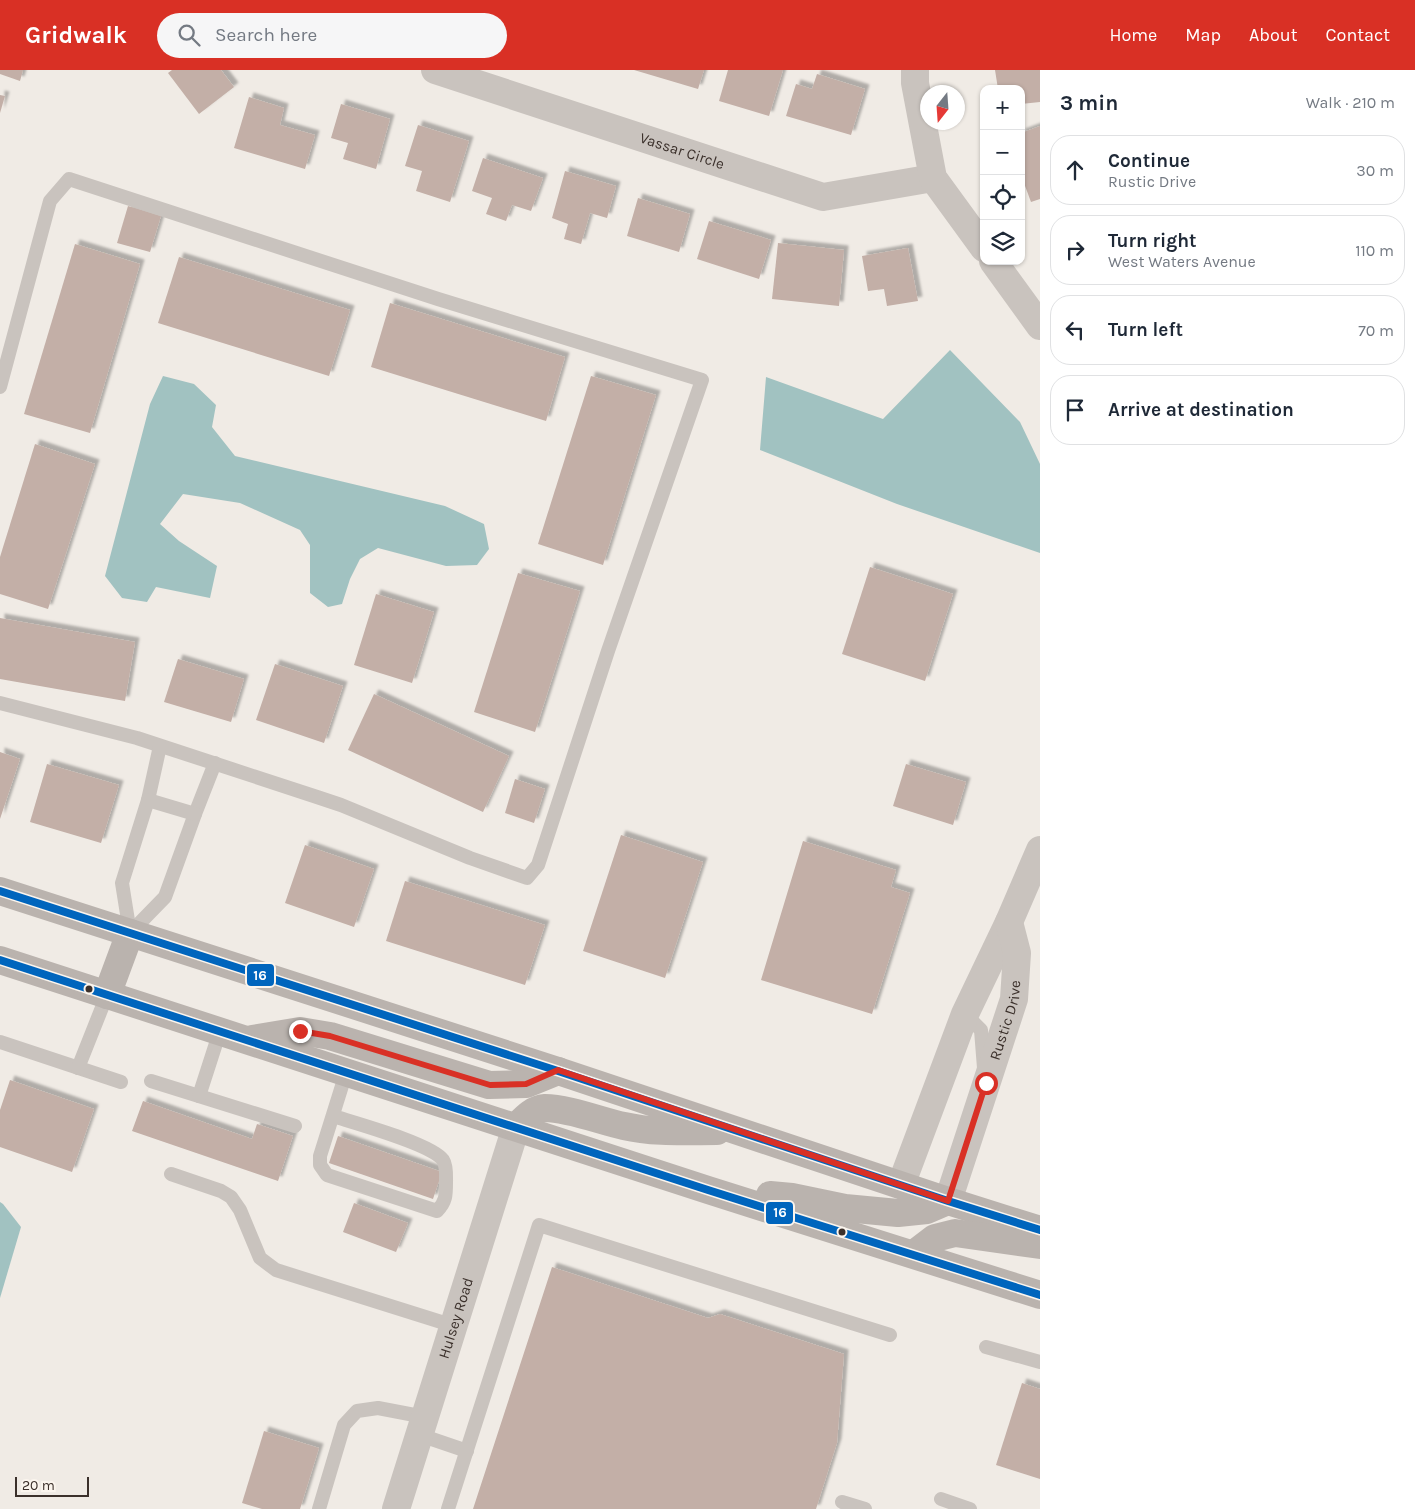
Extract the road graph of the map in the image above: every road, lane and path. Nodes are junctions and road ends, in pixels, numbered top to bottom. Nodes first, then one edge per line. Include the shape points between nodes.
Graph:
1 (435, 70) edge
2 (915, 70) edge
3 (933, 178) junction
4 (980, 243) edge
5 (996, 265) edge
6 (1040, 326) edge
7 (0, 387) edge
8 (0, 703) edge
9 (160, 746) junction
10 (215, 763) junction
11 (148, 800) junction
12 (194, 814) junction
13 (1040, 850) edge
14 (0, 891) edge
15 (1009, 922) junction
16 (130, 933) junction
17 (0, 960) edge
18 (106, 994) junction
19 (965, 1014) junction
20 (220, 1031) junction
21 (245, 1040) junction
22 (0, 1042) edge
23 (78, 1068) junction
24 (558, 1070) junction
25 (346, 1072) junction
26 (121, 1082) dead end
27 (151, 1082) dead end
28 (986, 1083) junction
29 (198, 1096) junction
30 (333, 1116) junction
31 (295, 1126) dead end
32 (516, 1127) junction
33 (739, 1131) junction
34 (171, 1174) dead end
35 (901, 1185) junction
36 (708, 1190) junction
37 (948, 1201) junction
38 (1040, 1230) edge
39 (1040, 1245) edge
40 (914, 1254) junction
41 (1040, 1295) edge
42 (454, 1326) junction
43 (890, 1335) dead end
44 (986, 1347) dead end
45 (1040, 1362) edge
46 (422, 1426) junction
47 (467, 1451) junction
48 (941, 1499) dead end
49 (842, 1502) dead end
50 (318, 1509) edge
51 (396, 1509) edge
52 (448, 1509) edge
53 (865, 1509) edge
54 (970, 1509) edge

1 - 3 street, Vassar Circle via 823,197
2 - 3 street
3 - 4 street
5 - 6 street
7 - 10 lane via 50,200 69,179 438,299 702,380 538,865 528,878 341,805
8 - 9 lane
9 - 10 lane
9 - 11 lane
10 - 12 lane
11 - 12 lane
11 - 16 lane via 122,883
12 - 16 lane via 166,897
13 - 15 street, Rustic Drive
14 - 16 main road
15 - 19 street, Rustic Drive
15 - 28 street, Rustic Drive via 1017,953 1014,999
16 - 18 main road
16 - 24 main road
17 - 18 main road
18 - 20 main road
18 - 23 lane
19 - 28 lane via 981,1030
19 - 35 street, Rustic Drive
20 - 21 main road
20 - 29 lane
21 - 24 main road via 300,1031 330,1036 490,1085 526,1084
21 - 25 main road
22 - 23 lane
23 - 26 lane
24 - 33 main road
25 - 30 lane
25 - 32 main road
27 - 29 lane
28 - 37 street, Rustic Drive
29 - 31 lane
30 - 30 lane via 320,1156 320,1165 327,1175 437,1211 444,1204 444,1161 435,1153 404,1139
32 - 33 main road via 534,1111 544,1108 626,1126 669,1131
32 - 36 main road
32 - 42 street, Hulsey Road
33 - 35 main road
34 - 42 lane via 231,1197 240,1210 260,1258 276,1270
35 - 37 main road
36 - 37 main road via 792,1197 845,1208 898,1213 927,1210
36 - 40 main road
37 - 38 main road
39 - 40 main road via 955,1233 935,1238
40 - 41 main road
42 - 46 street, Hulsey Road
43 - 47 lane via 539,1225
44 - 45 lane
46 - 47 lane
46 - 50 lane via 378,1408 357,1411 344,1426
46 - 51 street, Hulsey Road
47 - 52 lane
48 - 54 lane
49 - 53 lane

